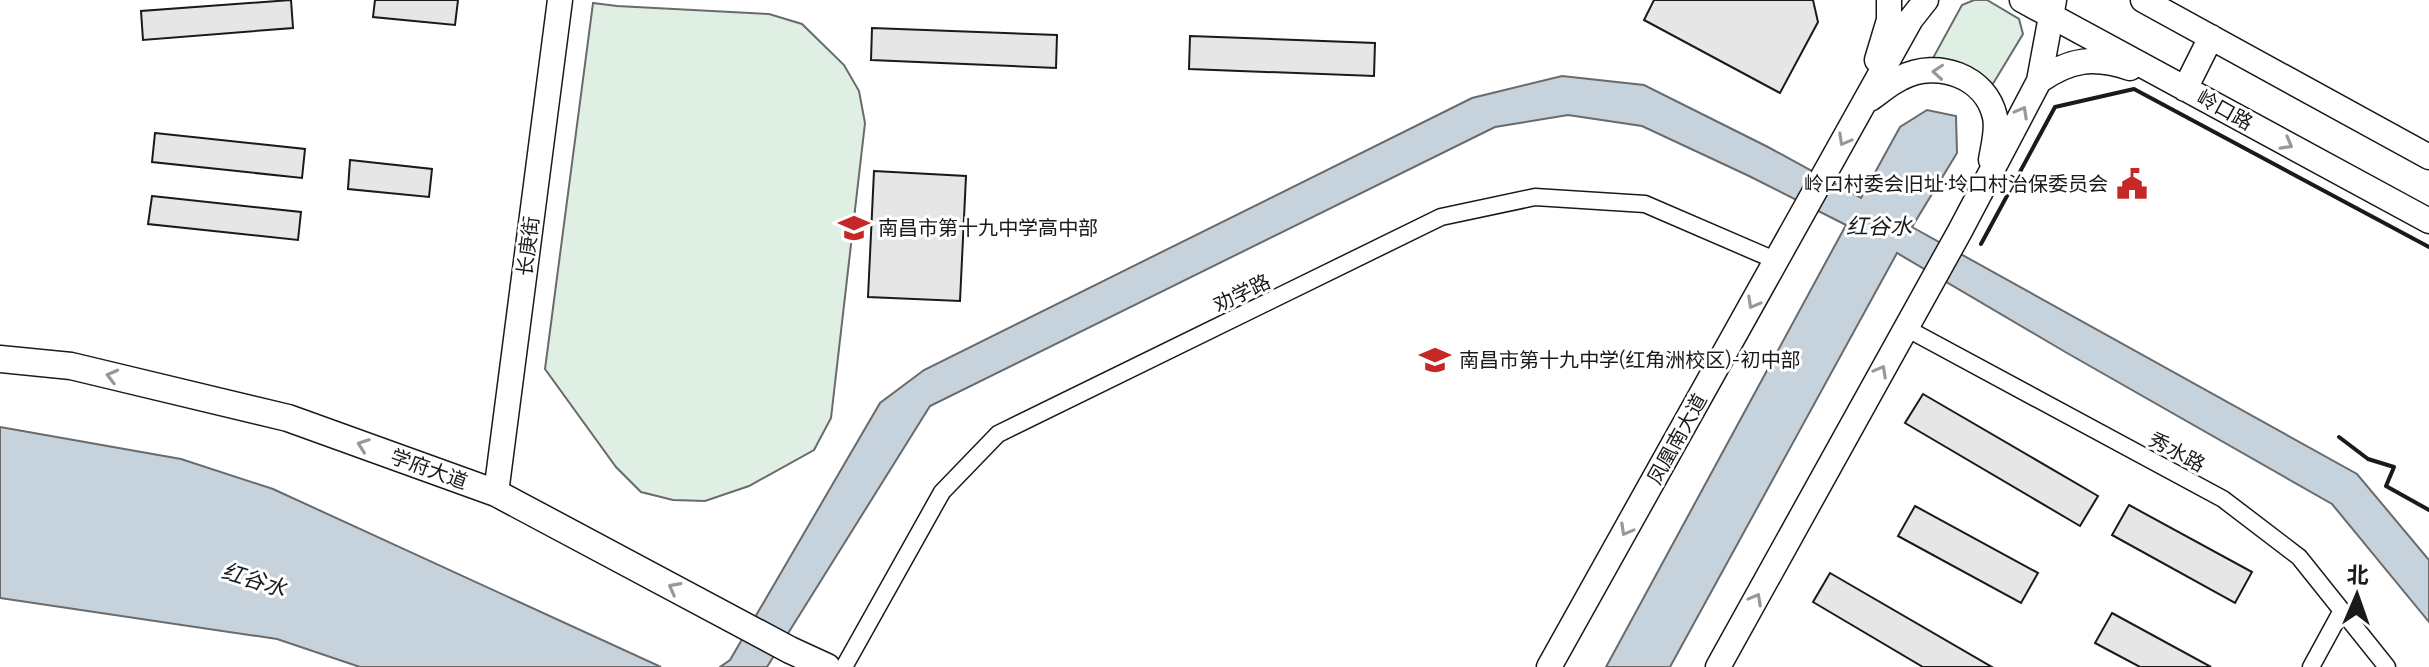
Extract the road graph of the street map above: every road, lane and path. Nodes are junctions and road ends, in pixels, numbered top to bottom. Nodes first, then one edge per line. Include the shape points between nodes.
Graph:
1 (560, 0) edge
2 (1889, 0) edge
3 (1926, 0) edge
4 (2022, 0) edge
5 (2143, 0) edge
6 (2052, 8) edge
7 (2211, 37) junction
8 (2039, 81) junction
9 (2178, 84) junction
10 (1864, 104) junction
11 (2429, 157) edge
12 (1990, 171) junction
13 (2429, 221) edge
14 (1777, 261) junction
15 (1904, 327) junction
16 (0, 359) edge
17 (496, 493) junction
18 (2341, 612) junction
19 (827, 667) edge
20 (844, 667) edge
21 (1549, 667) edge
22 (1718, 667) edge
23 (2311, 667) edge
24 (2387, 667) edge

1 - 17 main road, 长庚街
2 - 10 main road via 1889,20
3 - 10 main road
4 - 6 main road, 岭口路
5 - 7 main road
6 - 8 main road
6 - 9 main road, 岭口路
7 - 9 main road
7 - 11 main road
8 - 9 main road via 2079,61 2113,62
12 -> 8 main road
9 -> 13 main road, 岭口路
12 -> 10 main road via 1996,120 1988,96 1969,79 1925,71 1902,77
10 -> 14 main road, 凤凰南大道
12 - 15 main road
14 - 20 street, 劝学路 via 1645,204 1535,197 1441,217 998,434 942,492
14 -> 21 main road, 凤凰南大道
15 - 18 street, 秀水路 via 2223,499 2299,557
22 -> 15 main road
17 -> 16 main road, 学府大道 via 288,418 71,366
19 -> 17 main road, 学府大道
18 - 23 street
18 - 24 street, 秀水路

